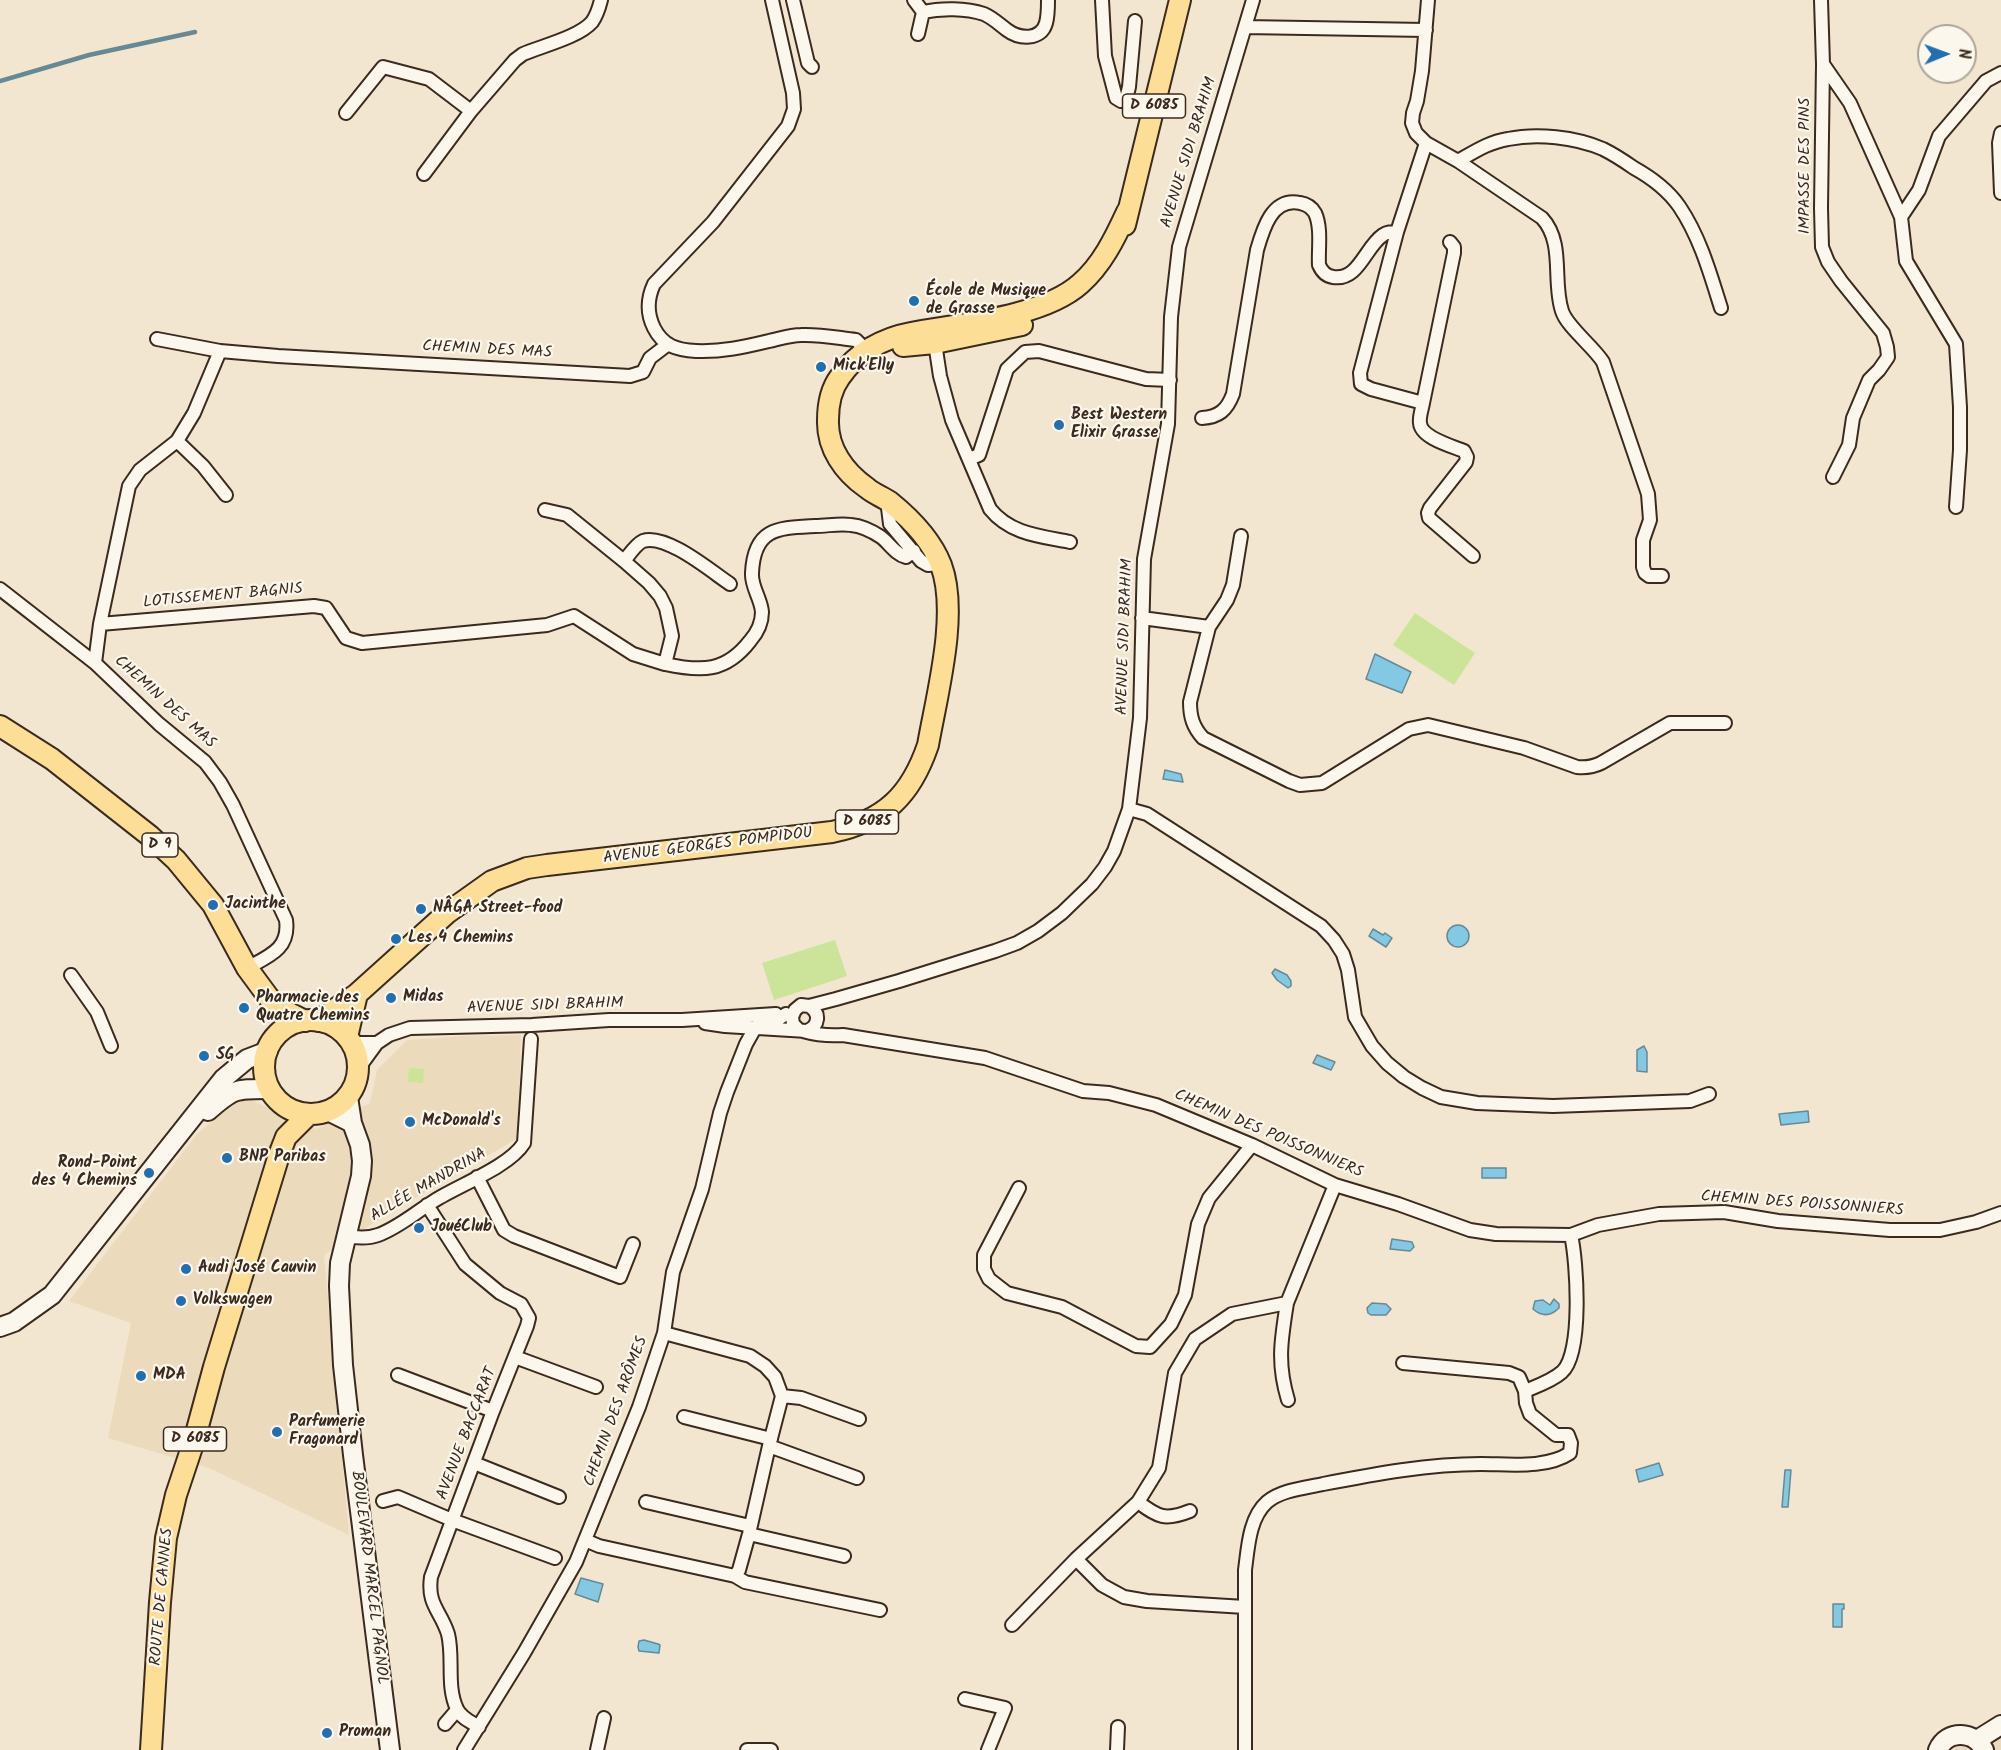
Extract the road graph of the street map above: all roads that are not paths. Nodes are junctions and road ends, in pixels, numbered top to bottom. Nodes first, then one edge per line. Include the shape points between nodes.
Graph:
1 (601, 0) edge
2 (772, 0) edge
3 (793, 0) edge
4 (914, 0) edge
5 (1048, 0) edge
6 (1102, 0) edge
7 (1180, 0) edge
8 (1253, 0) edge
9 (1428, 0) edge
10 (1821, 0) edge
11 (923, 12) junction
12 (1135, 21) dead end
13 (1245, 27) junction
14 (1426, 30) junction
15 (918, 34) dead end
16 (1823, 64) junction
17 (812, 67) dead end
18 (2001, 73) edge
19 (471, 111) junction
20 (346, 113) dead end
21 (2001, 133) edge
22 (1426, 142) junction
23 (1458, 161) junction
24 (424, 174) dead end
25 (2001, 193) edge
26 (1127, 212) junction
27 (1901, 217) junction
28 (1397, 232) junction
29 (1450, 242) dead end
30 (1721, 308) dead end
31 (1011, 315) junction
32 (157, 339) dead end
33 (935, 343) junction
34 (667, 345) junction
35 (866, 350) junction
36 (220, 351) junction
37 (1170, 380) junction
38 (1423, 403) junction
39 (1202, 418) dead end
40 (177, 441) junction
41 (969, 459) junction
42 (1833, 477) dead end
43 (226, 495) dead end
44 (887, 500) junction
45 (1956, 507) dead end
46 (545, 510) dead end
47 (1241, 536) dead end
48 (1070, 542) dead end
49 (914, 551) junction
50 (1473, 556) dead end
51 (624, 561) junction
52 (940, 564) junction
53 (1662, 576) dead end
54 (730, 584) dead end
55 (0, 590) edge
56 (1142, 618) junction
57 (100, 624) junction
58 (1209, 627) junction
59 (95, 663) junction
60 (665, 664) junction
61 (1725, 723) dead end
62 (0, 726) edge
63 (1129, 810) junction
64 (247, 968) junction
65 (71, 975) dead end
66 (357, 994) junction
67 (275, 1006) junction
68 (789, 1013) junction
69 (815, 1013) junction
70 (682, 1020) junction
71 (312, 1021) junction
72 (755, 1028) junction
73 (800, 1030) junction
74 (843, 1035) junction
75 (531, 1039) dead end
76 (349, 1040) junction
77 (377, 1042) junction
78 (272, 1043) junction
79 (111, 1046) dead end
80 (358, 1069) junction
81 (1709, 1094) dead end
82 (275, 1095) junction
83 (348, 1097) junction
84 (319, 1113) junction
85 (352, 1123) junction
86 (177, 1137) junction
87 (286, 1137) junction
88 (1252, 1145) junction
89 (477, 1177) junction
90 (1335, 1185) junction
91 (1019, 1188) dead end
92 (427, 1205) junction
93 (2001, 1213) edge
94 (1571, 1235) junction
95 (346, 1236) junction
96 (633, 1244) dead end
97 (1287, 1304) junction
98 (0, 1327) edge
99 (664, 1333) junction
100 (515, 1357) junction
101 (1403, 1363) dead end
102 (398, 1375) dead end
103 (596, 1387) dead end
104 (1525, 1391) junction
105 (782, 1396) junction
106 (1287, 1400) dead end
107 (493, 1411) junction
108 (684, 1417) dead end
109 (859, 1419) dead end
110 (770, 1443) junction
111 (474, 1463) junction
112 (856, 1478) dead end
113 (559, 1497) dead end
114 (383, 1501) dead end
115 (646, 1502) dead end
116 (1138, 1502) junction
117 (1190, 1511) dead end
118 (453, 1520) junction
119 (750, 1530) junction
120 (585, 1540) junction
121 (844, 1556) dead end
122 (555, 1558) dead end
123 (1076, 1559) junction
124 (735, 1576) junction
125 (1245, 1607) junction
126 (880, 1610) dead end
127 (1012, 1625) dead end
128 (965, 1699) dead end
129 (458, 1710) junction
130 (604, 1718) dead end
131 (444, 1724) dead end
132 (2001, 1725) edge
133 (479, 1727) junction
134 (1118, 1727) dead end
135 (1981, 1745) edge
136 (1934, 1748) edge
137 (151, 1750) edge
138 (390, 1750) edge
139 (464, 1750) edge
140 (597, 1750) edge
141 (747, 1750) edge
142 (771, 1750) edge
143 (988, 1750) edge
144 (1117, 1750) edge
145 (1245, 1750) edge

1 - 19 street via 597,14 582,30 515,60
2 - 34 street via 794,109 788,126 733,197 654,284 649,295 651,321
3 - 17 street
4 - 11 street
5 - 11 street via 1046,25 1033,37 1015,35 995,20 975,12
6 - 12 street via 1105,56 1116,98 1121,101 1126,99 1129,87
7 - 26 main road, AVENUE GEORGES POMPIDOU / D 6085
8 - 13 street, AVENUE SIDI BRAHIM
9 - 14 street
10 - 16 street, IMPASSE DES PINS
11 - 15 street
13 - 14 street
13 - 37 street, AVENUE SIDI BRAHIM via 1179,248 1171,317
14 - 22 street via 1412,123 1416,134
16 - 27 street via 1850,103
16 - 42 street, IMPASSE DES PINS via 1822,247 1841,281 1883,333 1888,357 1869,380 1853,418 1849,445
18 - 27 street via 1986,81 1940,136 1918,190
19 - 20 street via 429,79 383,67
19 - 24 street
21 - 25 street
22 - 23 street
22 - 28 street
23 - 30 street via 1488,144 1526,136 1603,149 1654,180 1680,207 1702,249
23 - 53 street via 1550,226 1563,315 1603,362 1648,494 1650,520 1643,540 1643,567 1649,576
26 - 31 main road, AVENUE GEORGES POMPIDOU / D 6085 via 1109,249 1080,285 1047,303
26 - 33 main road, AVENUE GEORGES POMPIDOU / D 6085 via 1123,234 1104,272 1088,293 1069,306 1018,327
27 - 45 street via 1906,261 1956,344 1960,407
28 - 38 street via 1360,373 1361,384
28 - 39 street via 1380,237 1355,270 1334,277 1319,266 1318,225 1310,207 1293,202 1276,208 1264,226 1257,250 1233,394 1222,413
29 - 38 street via 1454,253
31 - 33 main road via 992,325 937,335
31 - 35 main road, AVENUE GEORGES POMPIDOU / D 6085 via 904,334
32 - 36 street, CHEMIN DES MAS
33 - 35 main road, AVENUE GEORGES POMPIDOU / D 6085
33 - 41 street via 952,420
34 - 35 street via 715,352 800,334 856,340
34 - 36 street, CHEMIN DES MAS via 650,358 643,372 630,376
35 - 44 main road, AVENUE GEORGES POMPIDOU / D 6085 via 836,382 828,427 838,459 866,488
36 - 40 street, CHEMIN DES MAS via 194,413
37 - 41 street via 1146,379 1039,351 1025,352 1007,369 979,455
37 - 56 street, AVENUE SIDI BRAHIM via 1168,424 1144,559
38 - 50 street via 1419,422 1425,435 1464,451 1467,457 1430,508 1429,518
40 - 43 street
40 - 57 street, CHEMIN DES MAS via 140,470 129,486
41 - 48 street via 997,518 1016,529
44 - 49 street via 890,524
44 - 52 main road, AVENUE GEORGES POMPIDOU / D 6085 via 919,529
46 - 51 street via 567,515
47 - 58 street via 1233,585
49 - 52 street via 928,565
49 - 60 street via 906,557 900,555 880,537 849,524 774,530 764,536 753,561 753,589 762,611 761,622 742,652 726,664 705,669
51 - 54 street via 640,542 651,540 686,552
51 - 60 street via 649,583 666,608 672,636
52 - 66 main road, AVENUE GEORGES POMPIDOU / D 6085 via 946,582 948,625 928,745 903,795 884,810 867,822 832,832 508,873 447,913
55 - 59 street
56 - 58 street
56 - 63 street, AVENUE SIDI BRAHIM via 1141,707
57 - 59 street, CHEMIN DES MAS
57 - 60 street, LOTISSEMENT BAGNIS via 314,606 326,608 346,638 363,643 547,625 574,616 633,654
58 - 61 street via 1190,702 1197,732 1300,784 1322,783 1418,726 1503,742 1585,768 1594,767 1670,723
59 - 64 street, CHEMIN DES MAS via 205,762 233,805 286,920 287,931 276,951
62 - 64 main road, D 9 via 52,759 176,860 213,905
63 - 69 street, AVENUE SIDI BRAHIM via 1105,867 1084,892 1038,931 994,951 836,999
63 - 81 street via 1147,814 1321,927 1343,954 1355,1017 1362,1032 1387,1063 1422,1088 1459,1101 1512,1106 1690,1101
64 - 67 main road, D 9
65 - 79 street via 97,1012
66 - 71 main road, AVENUE GEORGES POMPIDOU / D 6085
66 - 76 main road
67 - 71 main road, D 9
67 - 78 main road
68 - 69 street via 797,1007
68 - 70 street, AVENUE SIDI BRAHIM
68 - 72 street
68 - 73 street
69 - 73 street, AVENUE SIDI BRAHIM via 811,1029
69 - 74 street, CHEMIN DES POISSONNIERS
70 - 72 street, AVENUE SIDI BRAHIM
70 - 77 street, AVENUE SIDI BRAHIM via 410,1028
71 - 76 main road via 334,1027
71 - 78 main road via 285,1028
72 - 73 street, AVENUE SIDI BRAHIM
72 - 99 street, CHEMIN DES ARÔMES via 720,1113 702,1189 673,1272
73 - 74 street, CHEMIN DES POISSONNIERS
74 - 88 street, CHEMIN DES POISSONNIERS via 985,1058 1083,1091 1156,1105
75 - 89 street, ALLÉE MANDRINA via 524,1143 519,1151
76 - 77 street, AVENUE SIDI BRAHIM
76 - 80 main road
77 - 80 street
78 - 82 main road via 265,1063
78 - 86 street via 223,1079
80 - 83 main road
82 - 84 main road via 288,1108
82 - 86 street via 237,1090 229,1093
82 - 87 main road, ROUTE DE CANNES / D 6085
83 - 84 main road
83 - 85 street, BOULEVARD MARCEL PAGNOL
84 - 85 street
84 - 87 main road, ROUTE DE CANNES / D 6085
85 - 95 street, BOULEVARD MARCEL PAGNOL via 362,1161
86 - 98 street via 51,1294 14,1322
87 - 137 main road, ROUTE DE CANNES / D 6085 via 214,1367 166,1538
88 - 90 street, CHEMIN DES POISSONNIERS
88 - 91 street via 1209,1198 1198,1224 1185,1295 1171,1324 1150,1347 1136,1346 1062,1307 1007,1293 989,1279 984,1255
89 - 92 street, ALLÉE MANDRINA
89 - 96 street via 504,1230 514,1236 620,1277
90 - 94 street, CHEMIN DES POISSONNIERS via 1470,1230
90 - 97 street
92 - 95 street, ALLÉE MANDRINA via 382,1234
92 - 100 street, AVENUE BACCARAT via 465,1264 500,1293 521,1304 529,1318
93 - 94 street, CHEMIN DES POISSONNIERS via 1940,1230 1779,1221 1724,1212 1659,1215
94 - 104 street via 1578,1295 1571,1358 1564,1371
95 - 138 street, BOULEVARD MARCEL PAGNOL via 339,1286 343,1365
97 - 106 street via 1280,1348 1281,1379
97 - 116 street via 1232,1314 1195,1339 1175,1372 1160,1468
99 - 105 street via 750,1356 774,1377
99 - 120 street, CHEMIN DES ARÔMES via 639,1407
100 - 103 street
100 - 107 street, AVENUE BACCARAT
101 - 104 street via 1509,1372 1519,1377
102 - 107 street
104 - 125 street via 1530,1414 1556,1435 1568,1436 1570,1453 1536,1463 1469,1464 1376,1474 1290,1491 1267,1502 1256,1517 1248,1543
105 - 109 street via 801,1398
105 - 110 street
107 - 111 street, AVENUE BACCARAT
108 - 110 street
110 - 112 street
110 - 119 street
111 - 113 street
111 - 118 street, AVENUE BACCARAT
114 - 118 street via 398,1497
115 - 119 street
116 - 117 street via 1155,1515 1175,1517
116 - 123 street
118 - 122 street
118 - 129 street, AVENUE BACCARAT via 430,1584 431,1601 448,1634 451,1681
119 - 121 street
119 - 124 street
120 - 124 street
120 - 133 street, CHEMIN DES ARÔMES via 565,1584
123 - 125 street via 1102,1585 1124,1597
123 - 127 street
124 - 126 street via 745,1582
125 - 145 street
128 - 143 street via 1005,1708
129 - 131 street
129 - 133 street
130 - 140 street
132 - 135 street
133 - 139 street, CHEMIN DES ARÔMES
134 - 144 street
135 - 136 street via 1961,1734
141 - 142 street

